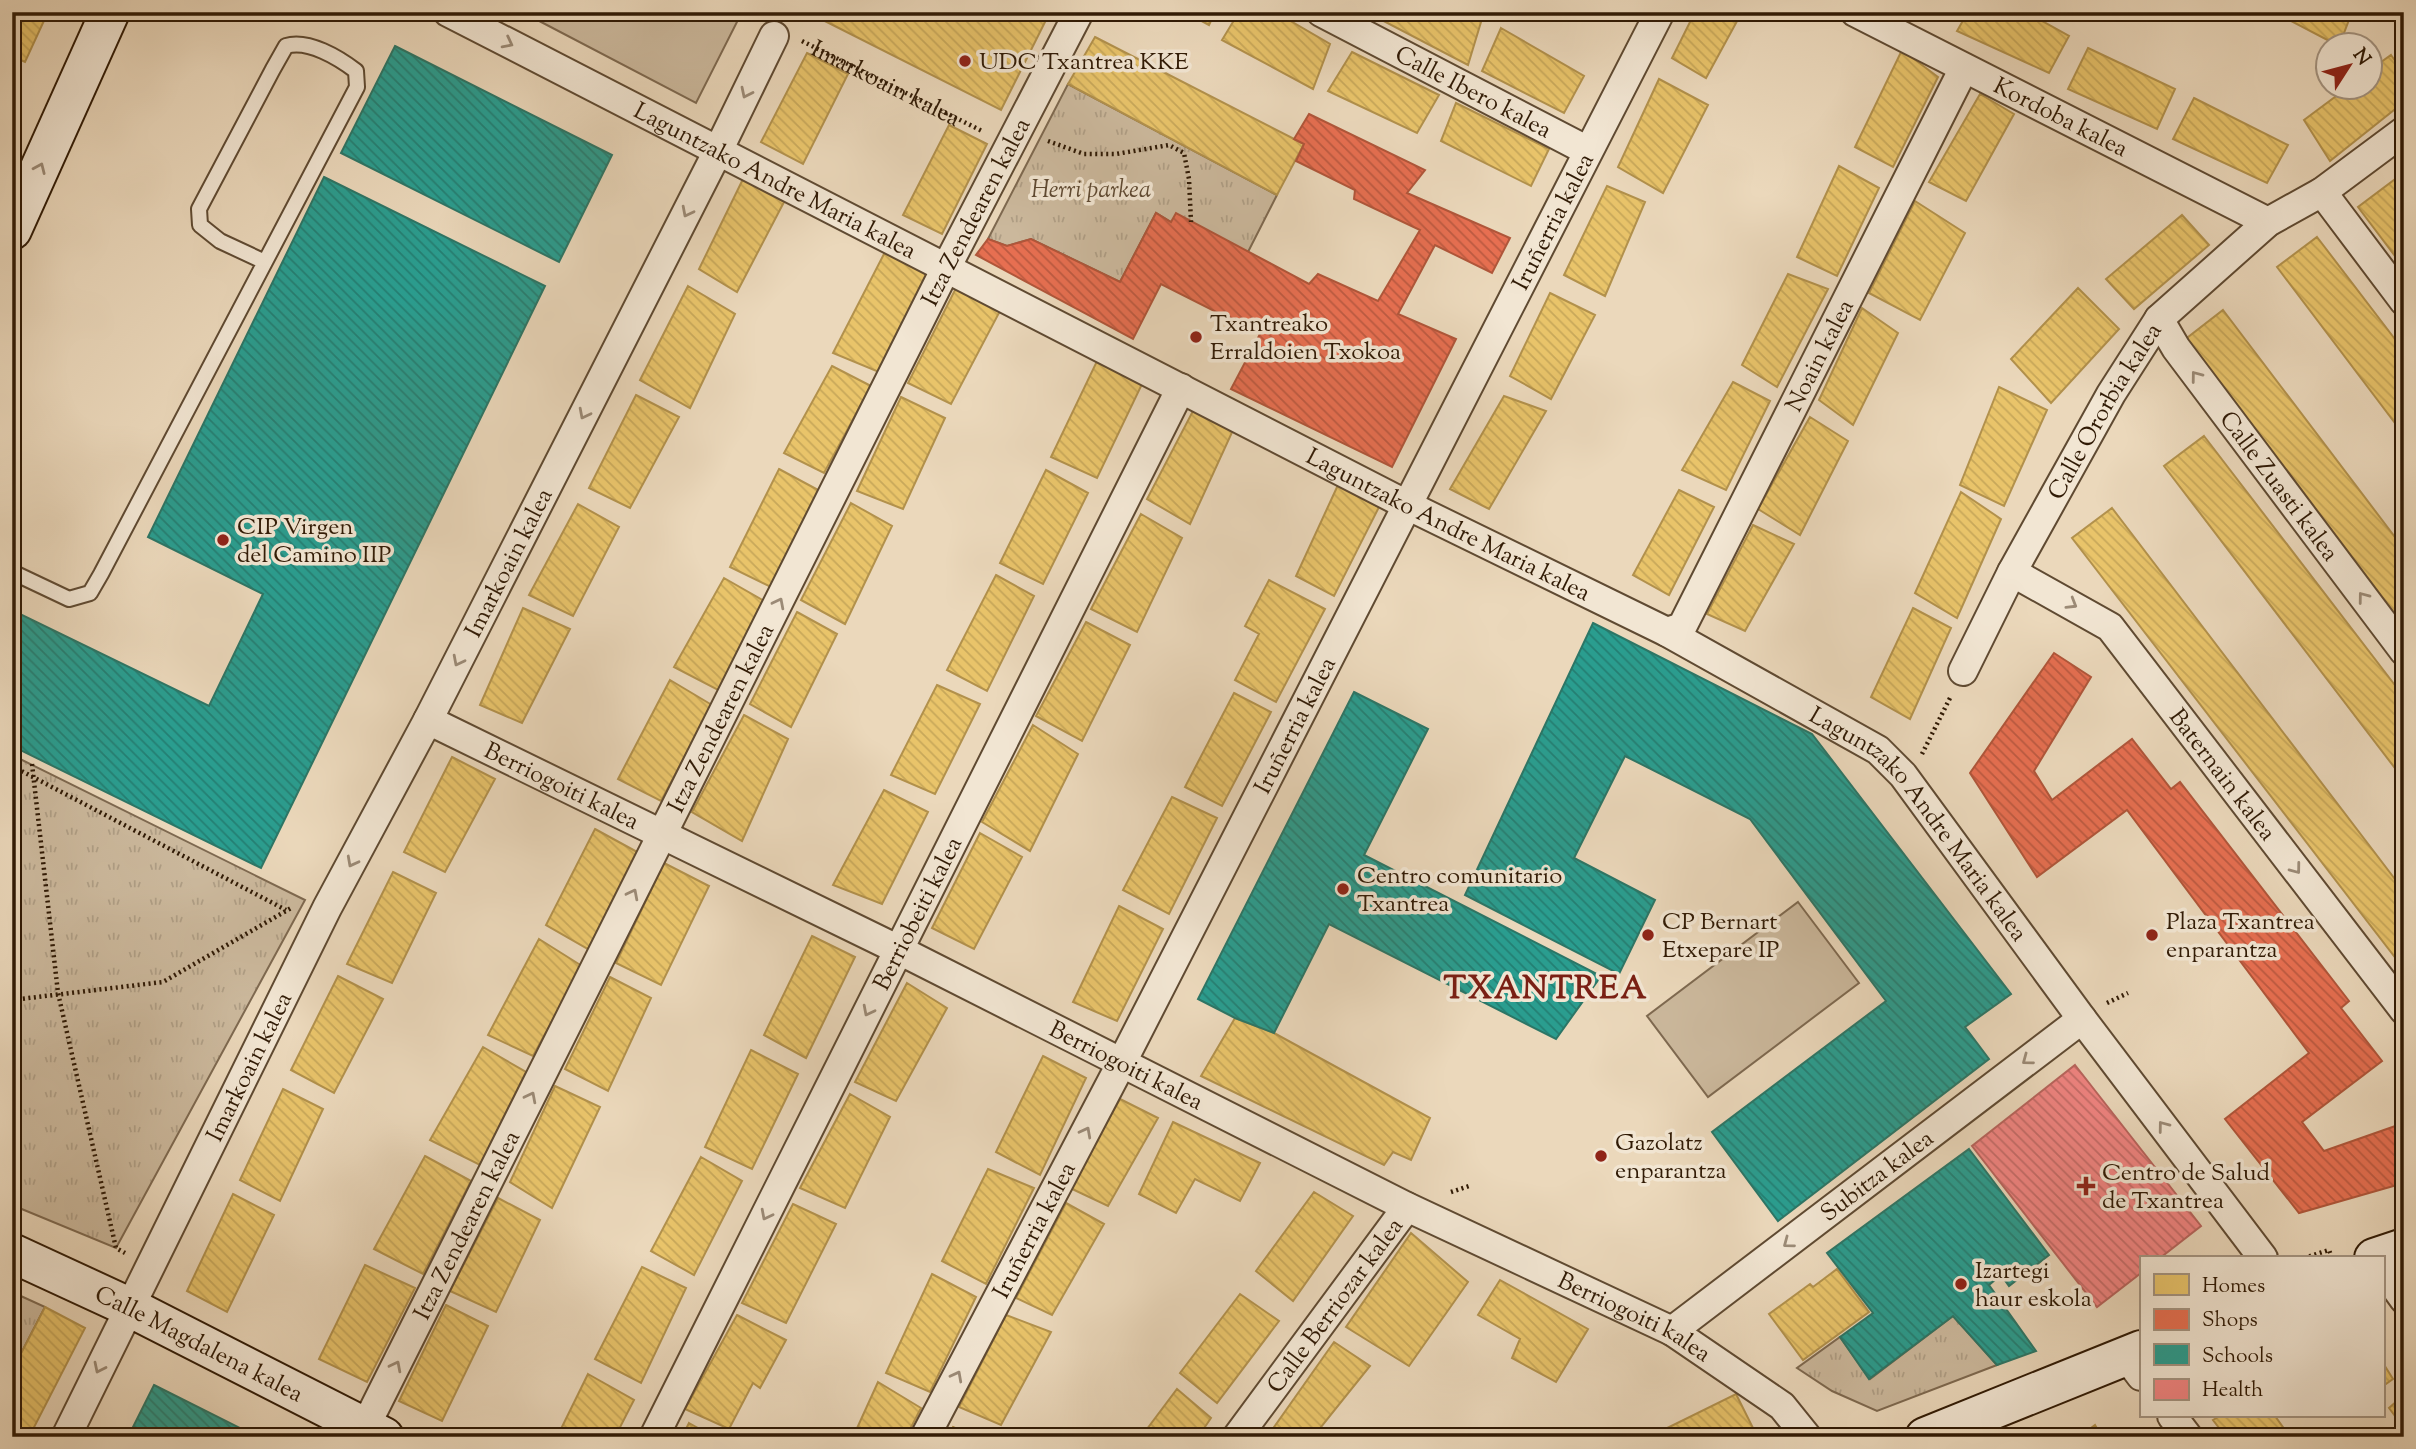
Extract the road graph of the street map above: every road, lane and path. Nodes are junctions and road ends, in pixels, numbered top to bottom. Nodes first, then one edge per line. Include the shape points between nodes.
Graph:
1 (110, 12) edge
2 (448, 12) edge
3 (1079, 12) edge
4 (1321, 12) edge
5 (1660, 12) edge
6 (1855, 12) edge
7 (774, 36) joint
8 (1964, 68) junction
9 (983, 131) dead end
10 (2404, 131) edge
11 (1040, 138) dead end
12 (1588, 151) junction
13 (728, 152) junction
14 (2322, 192) junction
15 (1191, 222) dead end
16 (2268, 222) junction
17 (12, 230) edge
18 (265, 262) junction
19 (948, 264) junction
20 (2404, 301) edge
21 (2159, 319) junction
22 (1181, 388) junction
23 (1392, 482) dead end
24 (1409, 506) junction
25 (12, 572) edge
26 (2012, 572) junction
27 (1667, 632) junction
28 (2404, 651) edge
29 (1963, 671) joint
30 (428, 720) junction
31 (32, 764) dead end
32 (12, 766) edge
33 (1903, 775) junction
34 (33, 778) junction
35 (663, 835) junction
36 (327, 908) junction
37 (287, 910) junction
38 (899, 950) junction
39 (58, 993) junction
40 (12, 1000) edge
41 (2404, 1010) edge
42 (2082, 1019) junction
43 (1121, 1064) junction
44 (1407, 1207) junction
45 (2404, 1248) edge
46 (12, 1253) edge
47 (2261, 1256) edge
48 (2311, 1256) edge
49 (2331, 1256) edge
50 (2380, 1256) edge
51 (150, 1267) junction
52 (2384, 1271) edge
53 (2404, 1299) edge
54 (129, 1307) junction
55 (1672, 1331) junction
56 (2136, 1361) edge
57 (2174, 1418) edge
58 (375, 1432) edge
59 (66, 1437) edge
60 (654, 1437) edge
61 (925, 1437) edge
62 (1237, 1437) edge
63 (1807, 1437) edge
64 (1925, 1437) edge
65 (2188, 1437) edge

17 -> 1 main road
2 -> 13 street, Laguntzako Andre Maria kalea
3 - 19 street, Itza Zendearen kalea
4 - 12 street, Calle Ibero kalea
5 - 12 street, Iruñerria kalea
6 - 8 street, Kordoba kalea
7 - 9 path, Imarkoain kalea via 788,33
7 -> 13 street, Imarkoain kalea
8 - 16 street, Kordoba kalea
8 - 27 street, Noain kalea via 1682,627
10 - 14 street, Calle Ororbia kalea
11 - 15 path via 1084,154 1170,145 1184,153
12 - 24 street, Iruñerria kalea
13 - 19 street, Laguntzako Andre Maria kalea
13 -> 30 street, Imarkoain kalea
14 - 16 street, Calle Ororbia kalea
14 - 20 street
16 - 21 street, Calle Ororbia kalea
18 - 18 lane via 357,87 356,71 340,58 296,43 286,46 199,209 200,225 220,242
18 - 25 lane via 90,593 69,599
19 - 22 street, Laguntzako Andre Maria kalea
19 - 23 street, Laguntzako Andre Maria kalea
35 -> 19 street, Itza Zendearen kalea
21 - 26 street, Calle Ororbia kalea via 2111,394
28 -> 21 street, Calle Zuasti kalea via 2176,348
22 - 24 street, Laguntzako Andre Maria kalea
22 - 38 street, Berriobeiti kalea
24 - 27 street, Laguntzako Andre Maria kalea
24 - 43 street, Iruñerria kalea
26 - 29 street, Calle Ororbia kalea
26 -> 41 street, Baternain kalea via 2110,627
27 - 33 street, Laguntzako Andre Maria kalea via 1878,750
29 - 33 path via 1930,740
30 - 35 street, Berriogoiti kalea
30 -> 36 street, Imarkoain kalea
31 - 34 path
32 - 34 path
33 - 42 street, Laguntzako Andre Maria kalea
34 - 37 path
34 - 39 path
35 - 38 street, Berriogoiti kalea
58 -> 35 street, Itza Zendearen kalea
36 - 37 path via 305,900
36 - 51 street, Imarkoain kalea
37 - 39 path via 163,982
38 - 43 street, Berriogoiti kalea
38 -> 60 street, Berriobeiti kalea
39 - 40 path
39 - 51 path via 116,1248
47 -> 42 street, Laguntzako Andre Maria kalea
42 -> 55 street, Subitza kalea
43 - 44 street, Berriogoiti kalea
61 -> 43 street, Iruñerria kalea
44 - 55 street, Berriogoiti kalea
44 - 62 street, Calle Berriozar kalea
45 - 50 main road
46 - 54 main road, Calle Magdalena kalea
48 - 49 path via 2329,1250
51 - 54 street, Imarkoain kalea
52 - 53 street
54 - 58 main road, Calle Magdalena kalea
54 -> 59 street, Imarkoain kalea
55 - 63 street, Berriogoiti kalea via 1782,1406
56 - 64 main road
57 - 65 street

